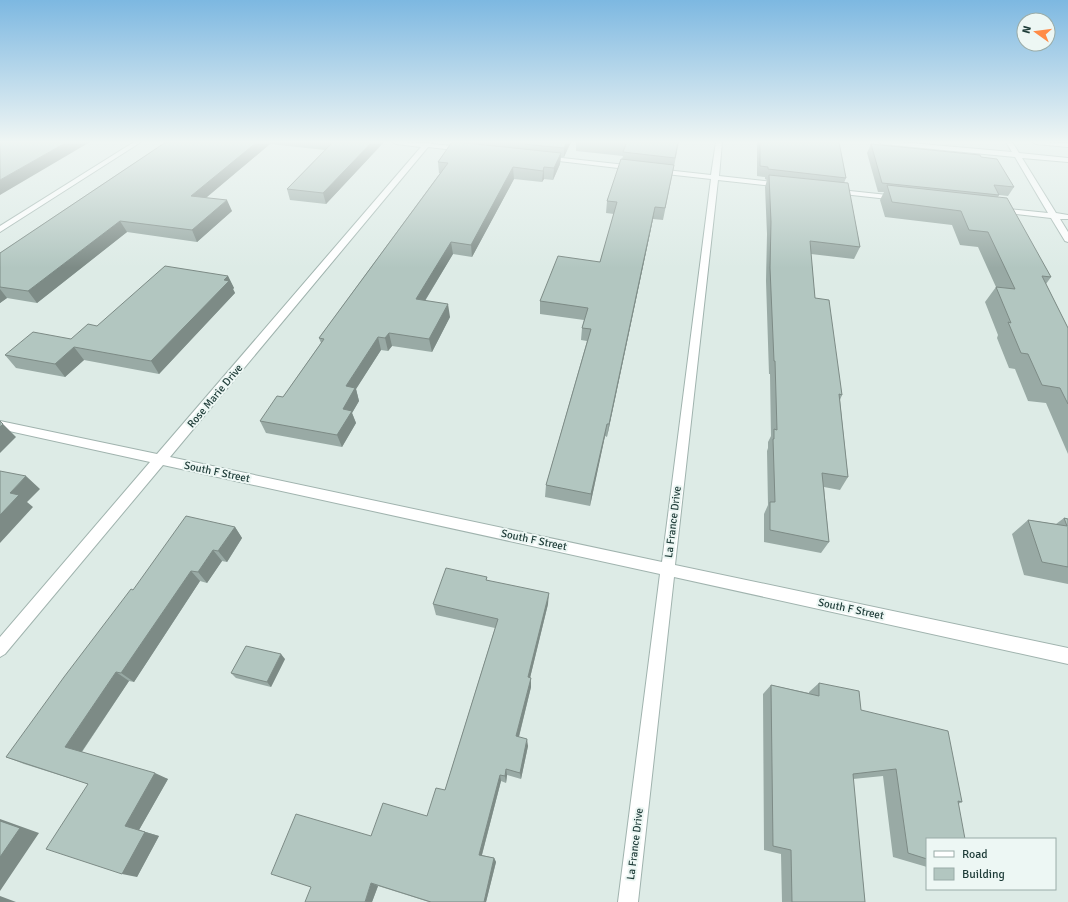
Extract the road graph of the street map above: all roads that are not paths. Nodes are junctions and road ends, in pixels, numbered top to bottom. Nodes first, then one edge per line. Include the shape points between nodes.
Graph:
1 (72, 184) edge
2 (392, 184) edge
3 (713, 184) edge
4 (776, 184) edge
5 (1035, 184) edge
6 (793, 186) edge
7 (825, 190) edge
8 (904, 199) edge
9 (991, 209) edge
10 (1054, 216) junction
11 (1068, 217) edge
12 (0, 230) edge
13 (1068, 239) edge
14 (0, 425) edge
15 (160, 460) junction
16 (668, 569) junction
17 (0, 649) edge
18 (1068, 656) edge
19 (628, 902) edge

1 - 12 street
2 - 15 street, Rose Marie Drive
3 - 16 street, La France Drive
4 - 6 street
5 - 10 street
7 - 8 street
9 - 10 street
10 - 11 street
10 - 13 street
14 - 15 street, South F Street
15 - 16 street, South F Street
15 - 17 street, Rose Marie Drive
16 - 18 street, South F Street
16 - 19 street, La France Drive

